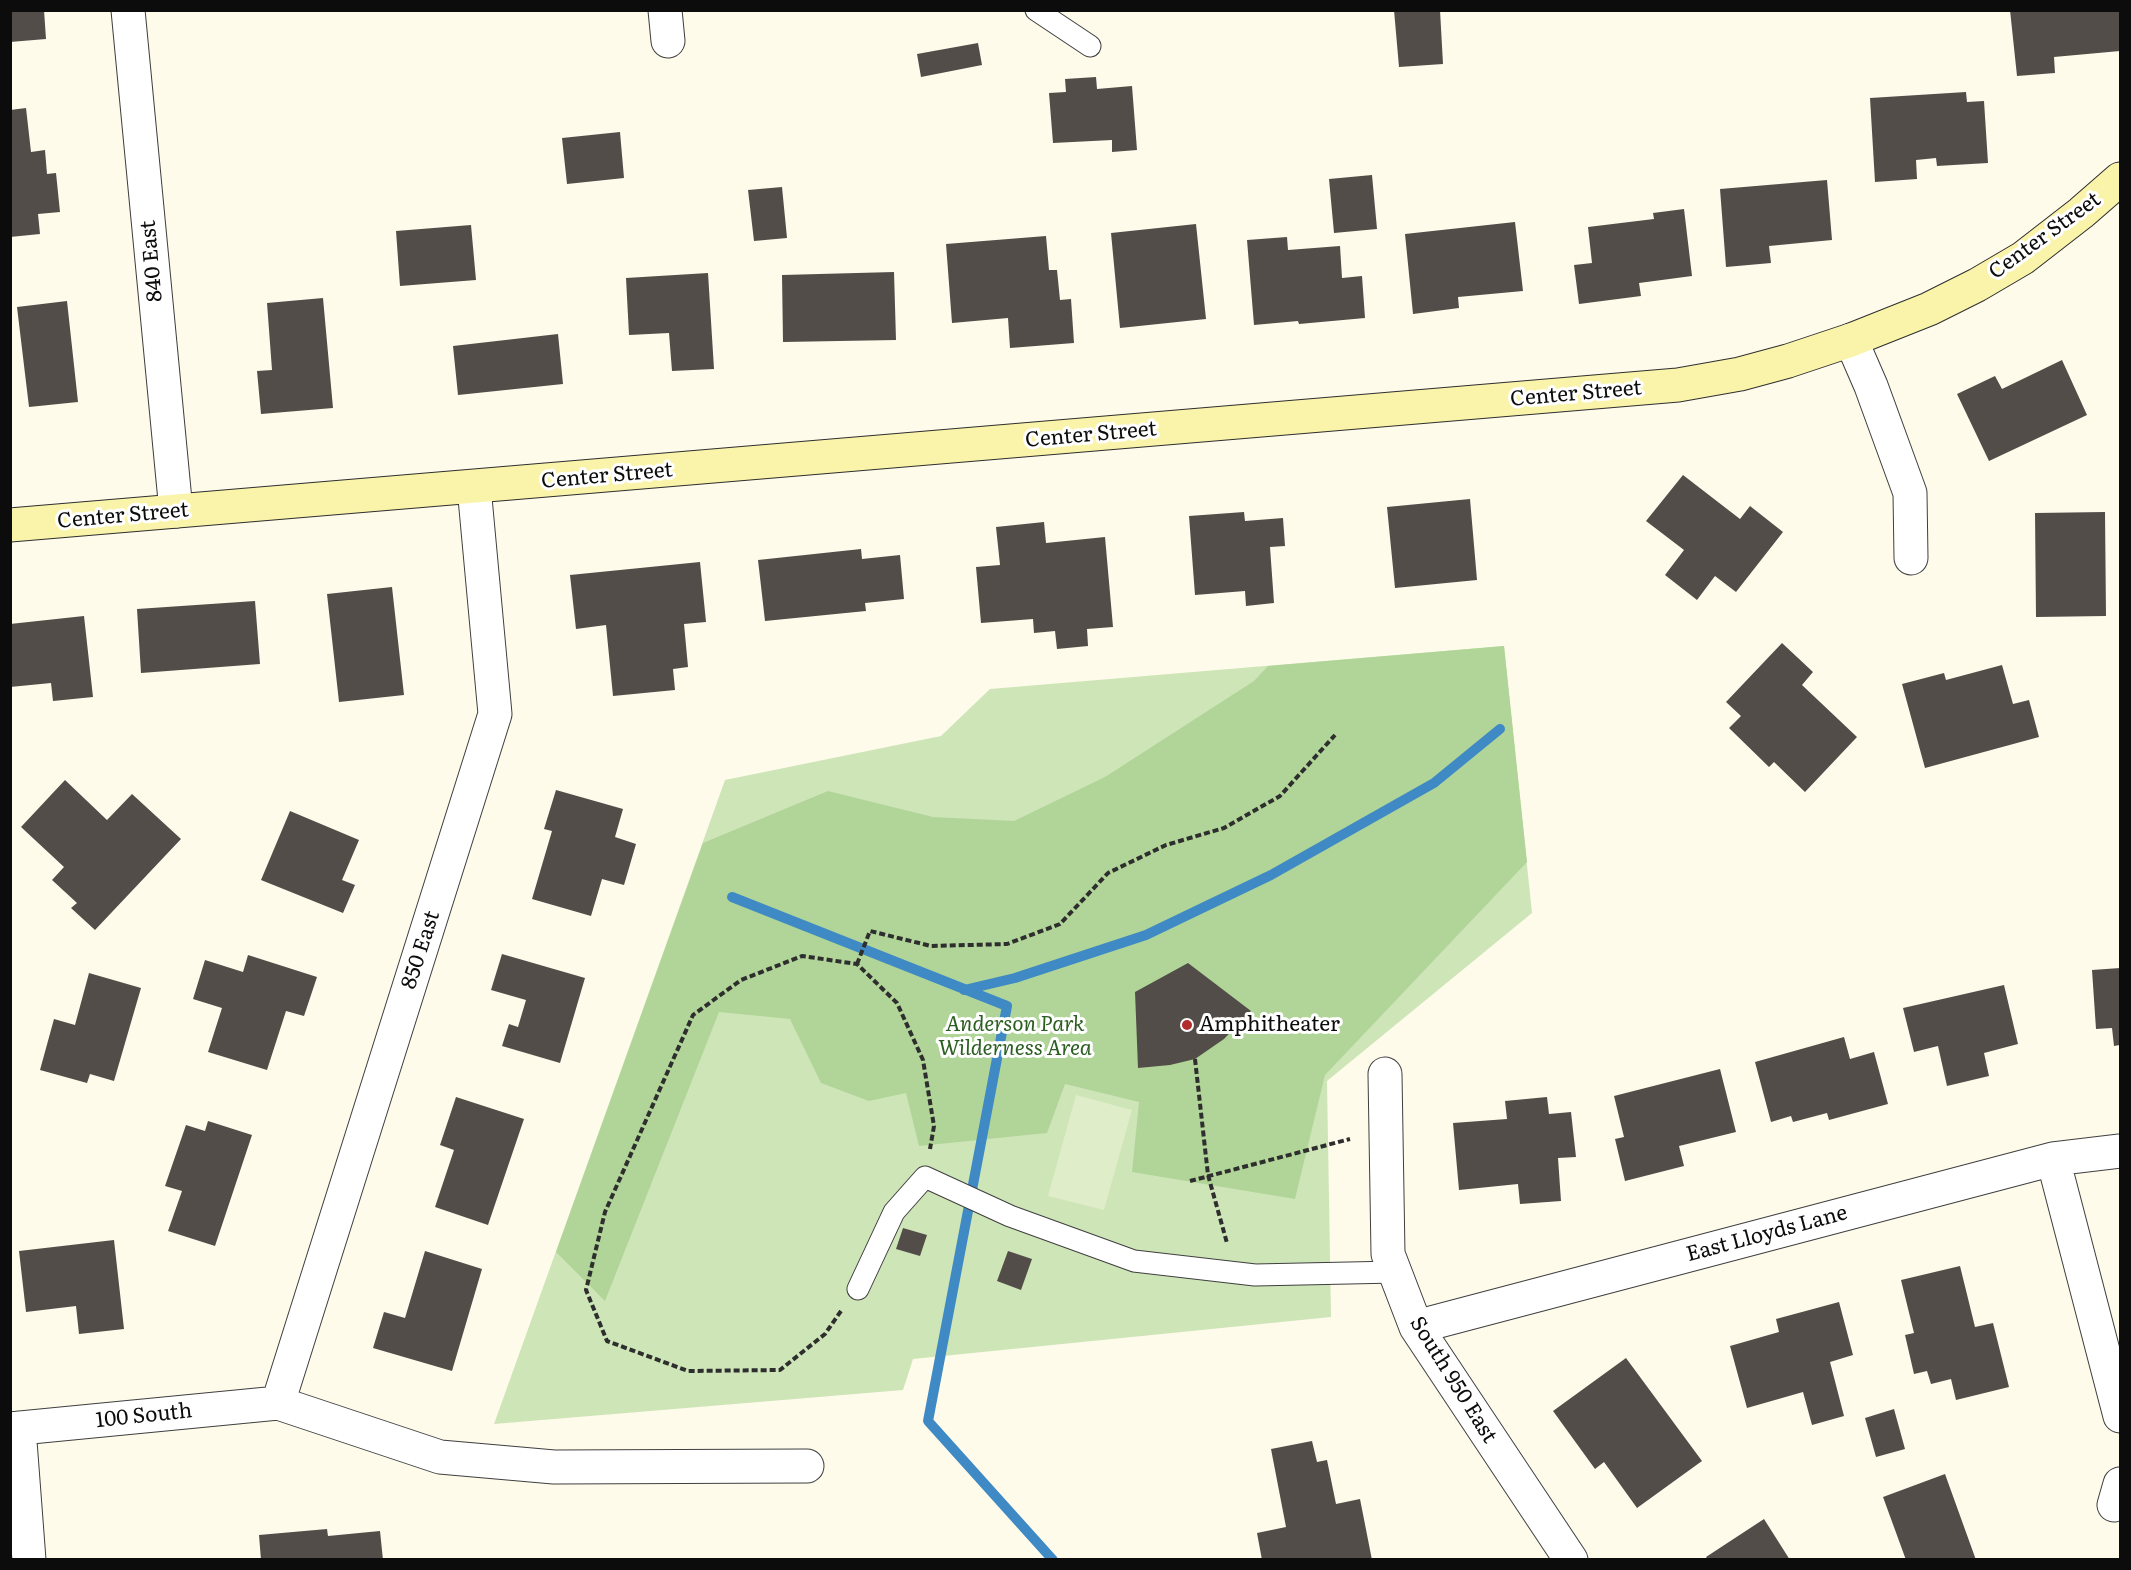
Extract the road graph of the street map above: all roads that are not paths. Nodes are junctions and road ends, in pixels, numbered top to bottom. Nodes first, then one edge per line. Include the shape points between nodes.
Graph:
1 (128, 10) edge
2 (1036, 10) edge
3 (1090, 46) dead end
4 (2121, 179) edge
5 (1851, 340) junction
6 (474, 487) junction
7 (176, 511) junction
8 (10, 525) edge
9 (1911, 558) dead end
10 (1385, 1074) dead end
11 (2121, 1151) edge
12 (2054, 1159) junction
13 (1396, 1272) junction
14 (858, 1288) road end
15 (1416, 1327) junction
16 (278, 1403) junction
17 (2121, 1416) edge
18 (15, 1429) edge
19 (807, 1466) dead end
20 (29, 1560) edge
21 (1570, 1560) edge

1 - 7 street, 840 East
2 - 3 lane
4 - 5 street, Center Street via 2023,258 1929,309
5 - 6 street, Center Street via 1740,374 1678,385
5 - 9 street via 1910,493
6 - 7 street, Center Street
6 - 16 street, 850 East via 495,714
7 - 8 street, Center Street
10 - 13 street, South 950 East via 1388,1254
11 - 12 street, East Lloyds Lane
12 - 15 street, East Lloyds Lane
12 - 17 street
13 - 14 lane via 1255,1275 1134,1261 1010,1216 925,1177 894,1212
13 - 15 street, South 950 East
15 - 21 street, South 950 East
16 - 18 street, 100 South
16 - 19 street via 440,1457 554,1467
18 - 20 street

